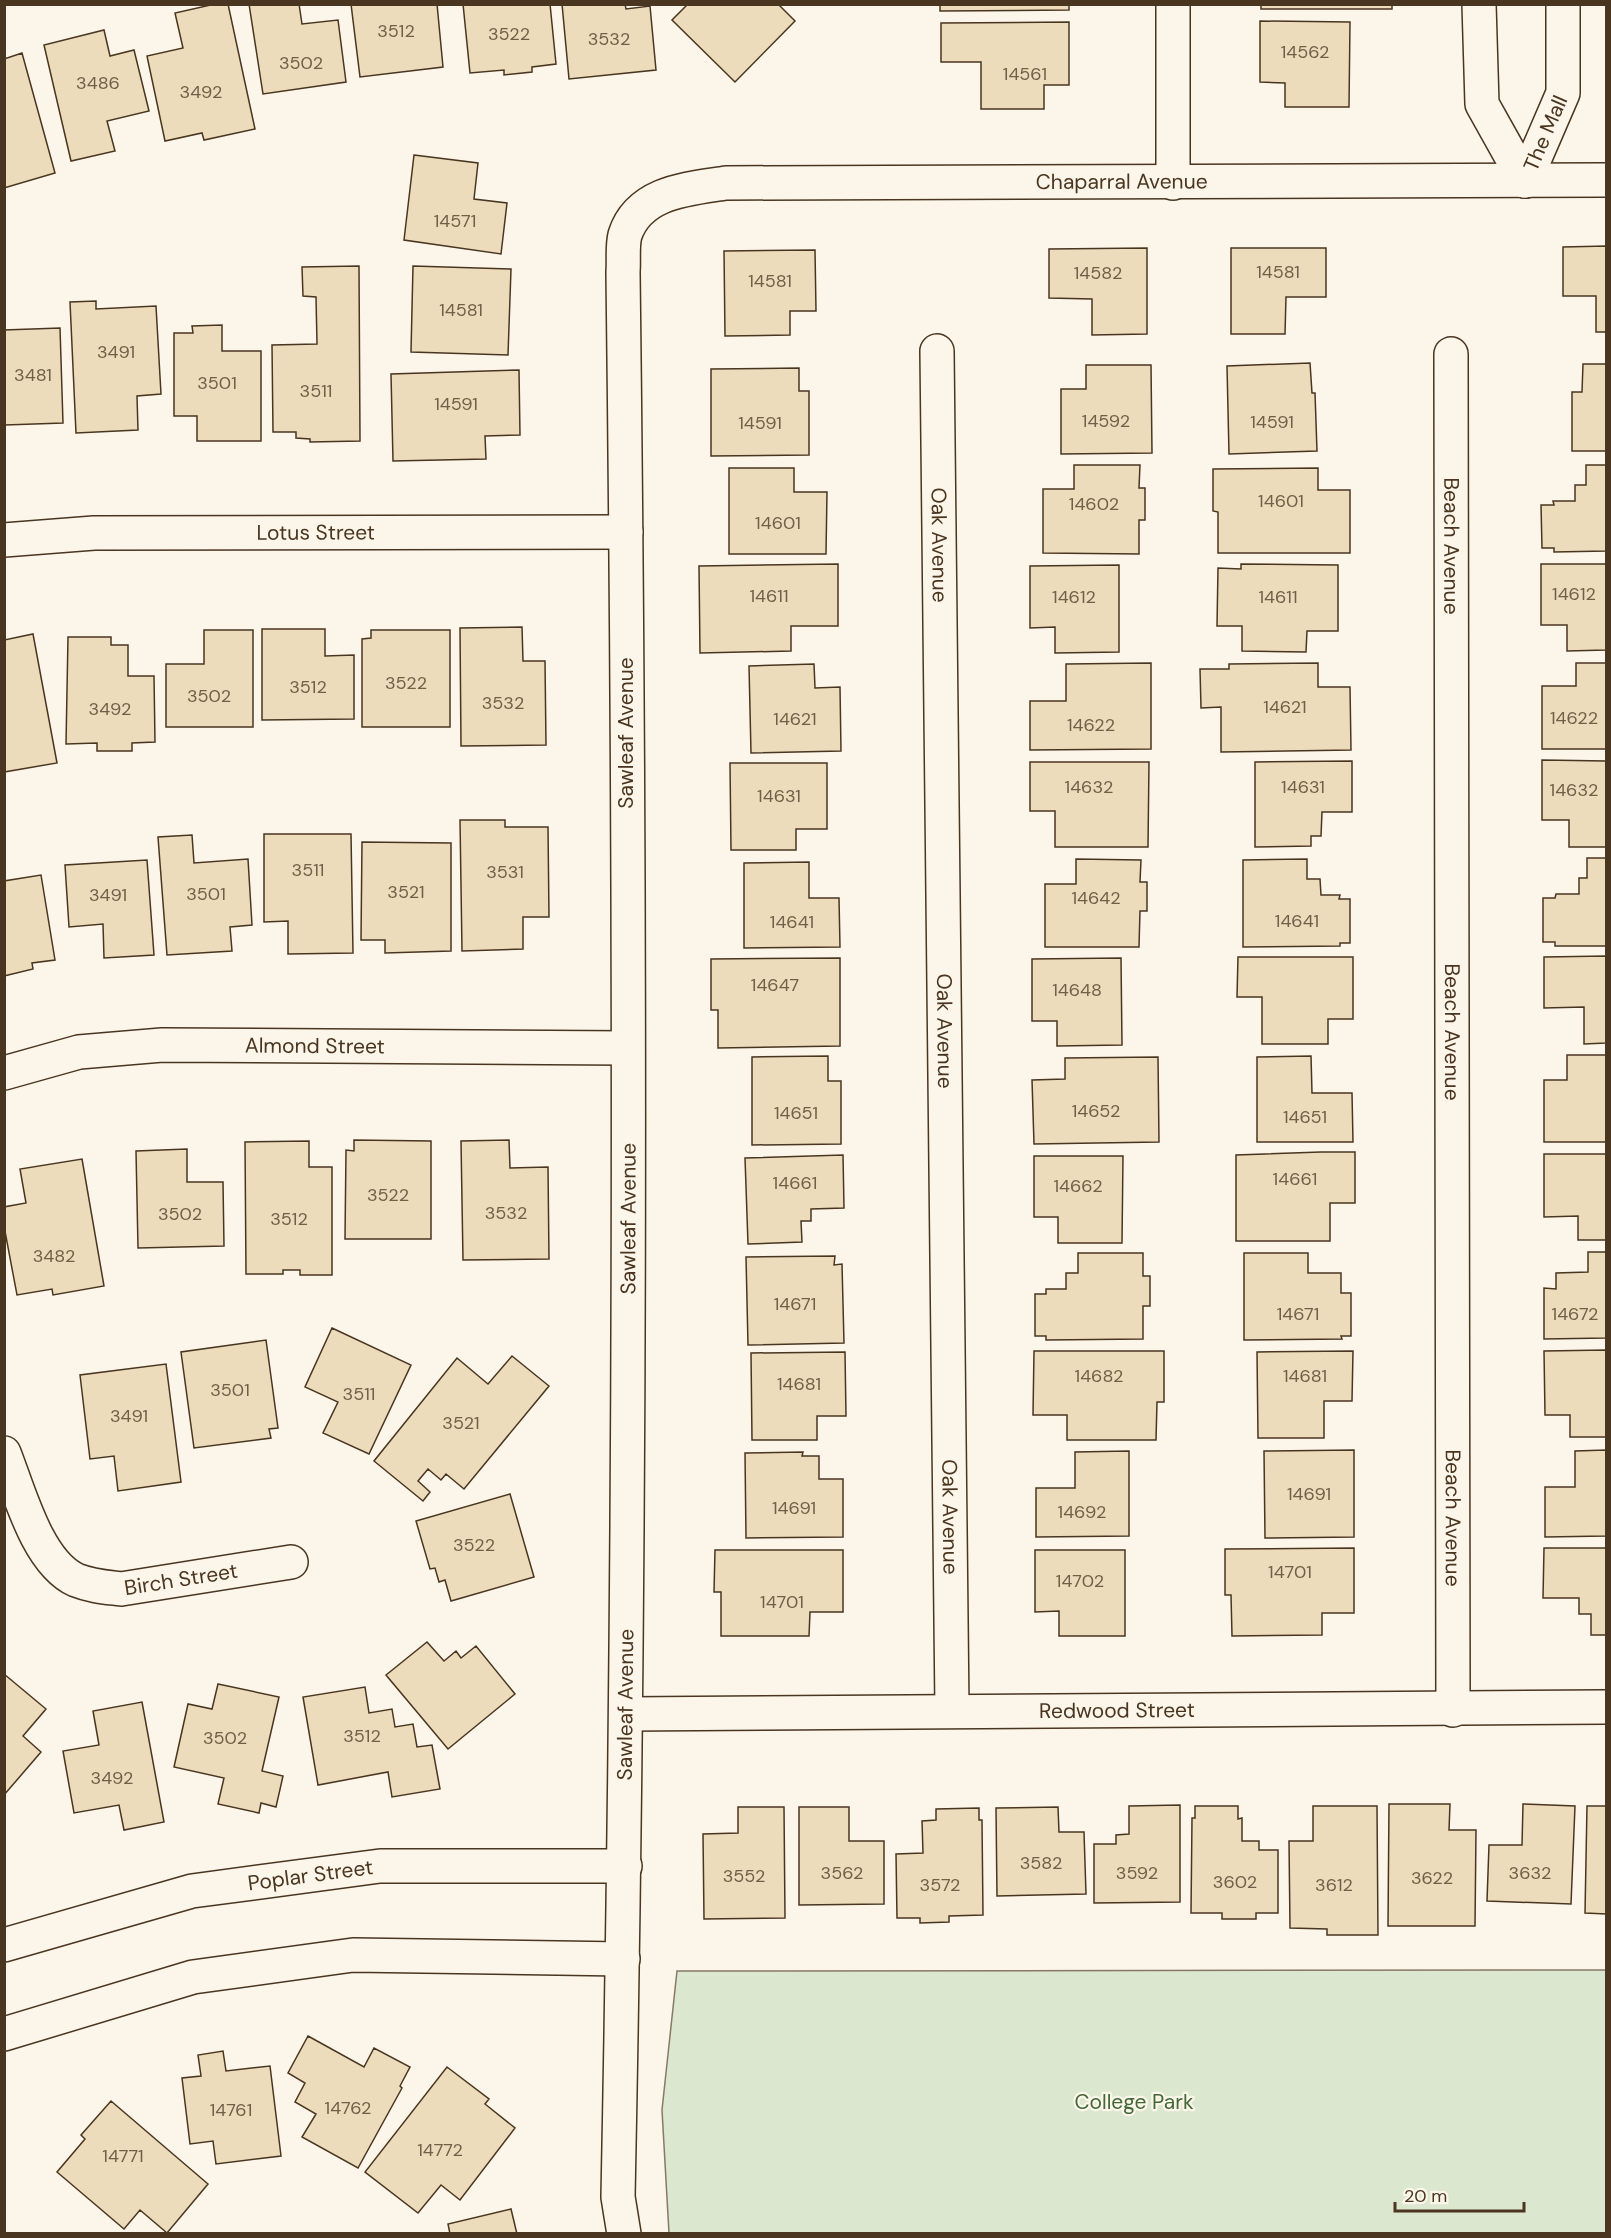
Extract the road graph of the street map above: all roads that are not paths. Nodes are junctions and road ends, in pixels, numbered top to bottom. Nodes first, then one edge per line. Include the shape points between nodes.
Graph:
1 (1173, 4) edge
2 (1479, 4) edge
3 (1563, 4) edge
4 (1525, 180) junction
5 (1606, 180) edge
6 (1173, 183) junction
7 (639, 208) joint
8 (937, 351) dead end
9 (1451, 354) dead end
10 (626, 532) junction
11 (4, 540) edge
12 (627, 1048) junction
13 (4, 1073) edge
14 (4, 1453) edge
15 (291, 1562) dead end
16 (1606, 1707) edge
17 (952, 1710) junction
18 (1454, 1710) junction
19 (627, 1714) junction
20 (625, 1866) junction
21 (4, 1945) edge
22 (623, 1959) junction
23 (4, 2034) edge
24 (624, 2234) edge

1 - 6 street
2 - 4 street, The Mall via 1482,104
3 - 4 street, The Mall via 1563,93
4 - 5 street, Chaparral Avenue
4 - 6 street, Chaparral Avenue
6 - 7 street, Chaparral Avenue via 726,183 680,190
7 - 10 street, Sawleaf Avenue via 625,236 623,272
8 - 17 street, Oak Avenue
9 - 18 street, Beach Avenue
10 - 11 street, Lotus Street via 94,533
10 - 12 street, Sawleaf Avenue
12 - 13 street, Almond Street via 162,1045 79,1052
12 - 19 street, Sawleaf Avenue
14 - 15 street, Birch Street via 35,1532 51,1558 74,1579 96,1587 121,1588
16 - 18 street, Redwood Street
17 - 18 street, Redwood Street
17 - 19 street, Redwood Street
19 - 20 street, Sawleaf Avenue
20 - 21 street, Poplar Street via 380,1866 192,1891
20 - 22 street, Sawleaf Avenue
22 - 23 street via 353,1955 193,1977
22 - 24 street, Sawleaf Avenue via 618,2197

